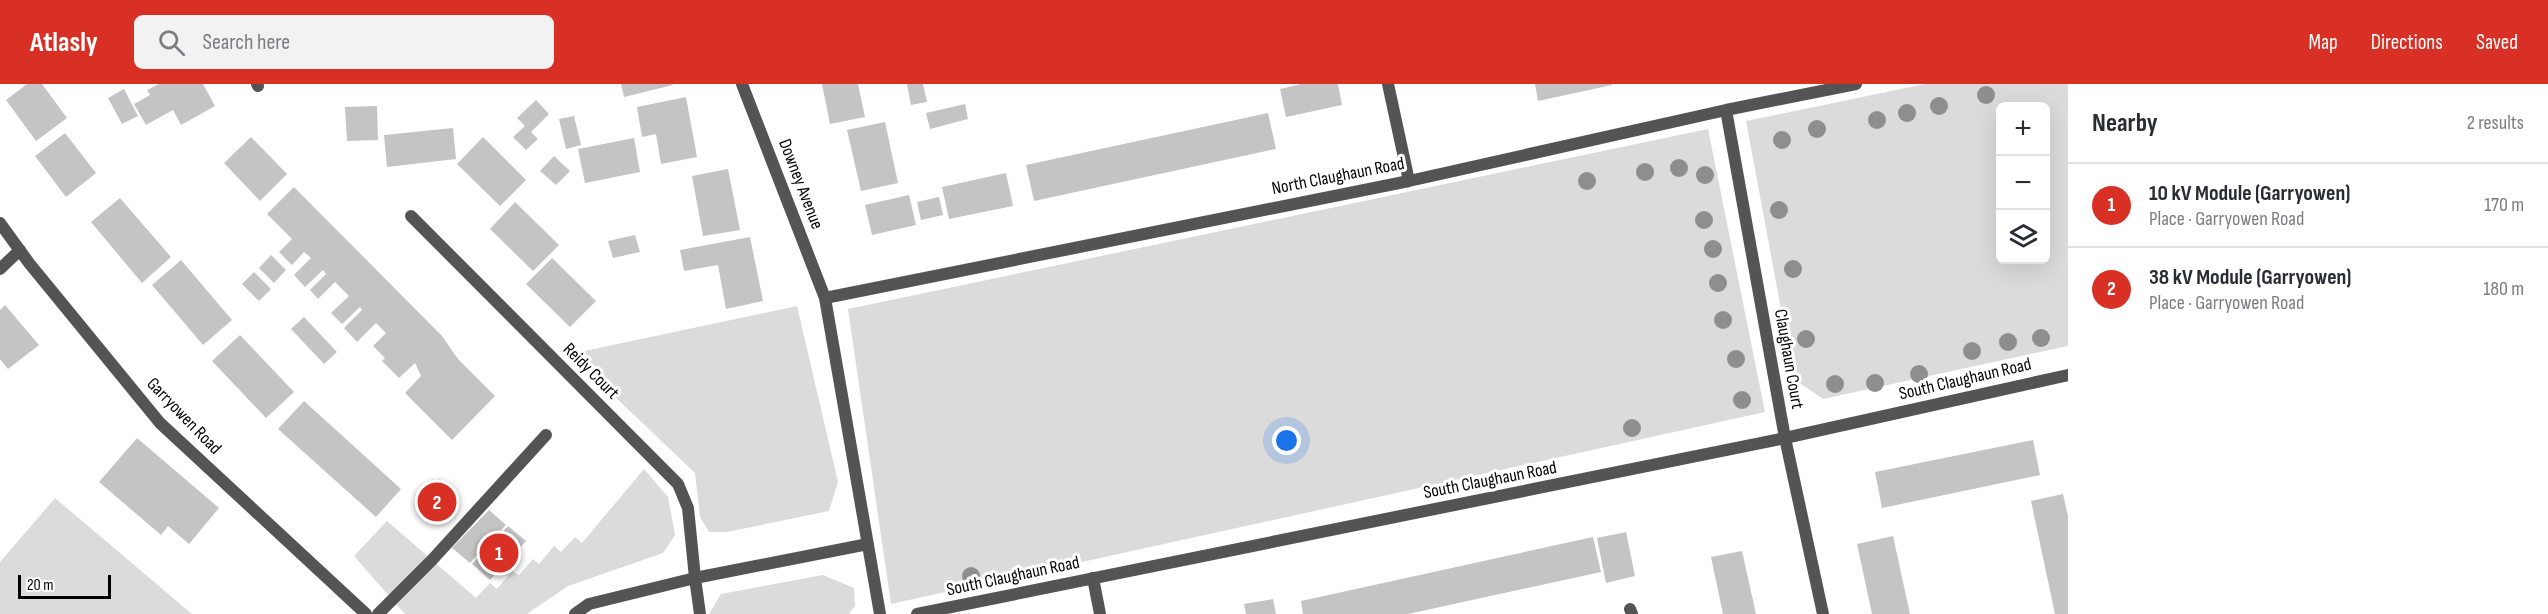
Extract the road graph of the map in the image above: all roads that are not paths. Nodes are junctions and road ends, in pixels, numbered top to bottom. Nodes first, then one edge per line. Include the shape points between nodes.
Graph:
1 (742, 84) edge
2 (1388, 84) edge
3 (1856, 84) edge
4 (1726, 110) junction
5 (1409, 181) junction
6 (411, 216) dead end
7 (0, 223) edge
8 (20, 250) junction
9 (0, 269) edge
10 (825, 298) junction
11 (2068, 375) edge
12 (546, 435) dead end
13 (1785, 438) junction
14 (868, 544) junction
15 (695, 578) junction
16 (1093, 578) junction
17 (366, 614) edge
18 (378, 614) edge
19 (575, 614) edge
20 (700, 614) edge
21 (880, 614) edge
22 (917, 614) edge
23 (1100, 614) edge
24 (1823, 614) edge

1 - 10 street, Downey Avenue
2 - 5 street
3 - 4 street, North Claughaun Road
4 - 5 street, North Claughaun Road
4 - 13 street, Claughaun Court
5 - 10 street, North Claughaun Road
6 - 15 street, Reidy Court via 678,484 688,508
7 - 8 street, Garryowen Road
8 - 9 street
8 - 17 street, Garryowen Road via 160,423
10 - 14 street, Downey Avenue
11 - 13 street, South Claughaun Road
12 - 18 street
13 - 16 street, South Claughaun Road
13 - 24 street, Claughaun Court
14 - 15 street
14 - 21 street, Downey Avenue
15 - 19 street via 589,604
15 - 20 street, Reidy Court
16 - 22 street, South Claughaun Road
16 - 23 street

